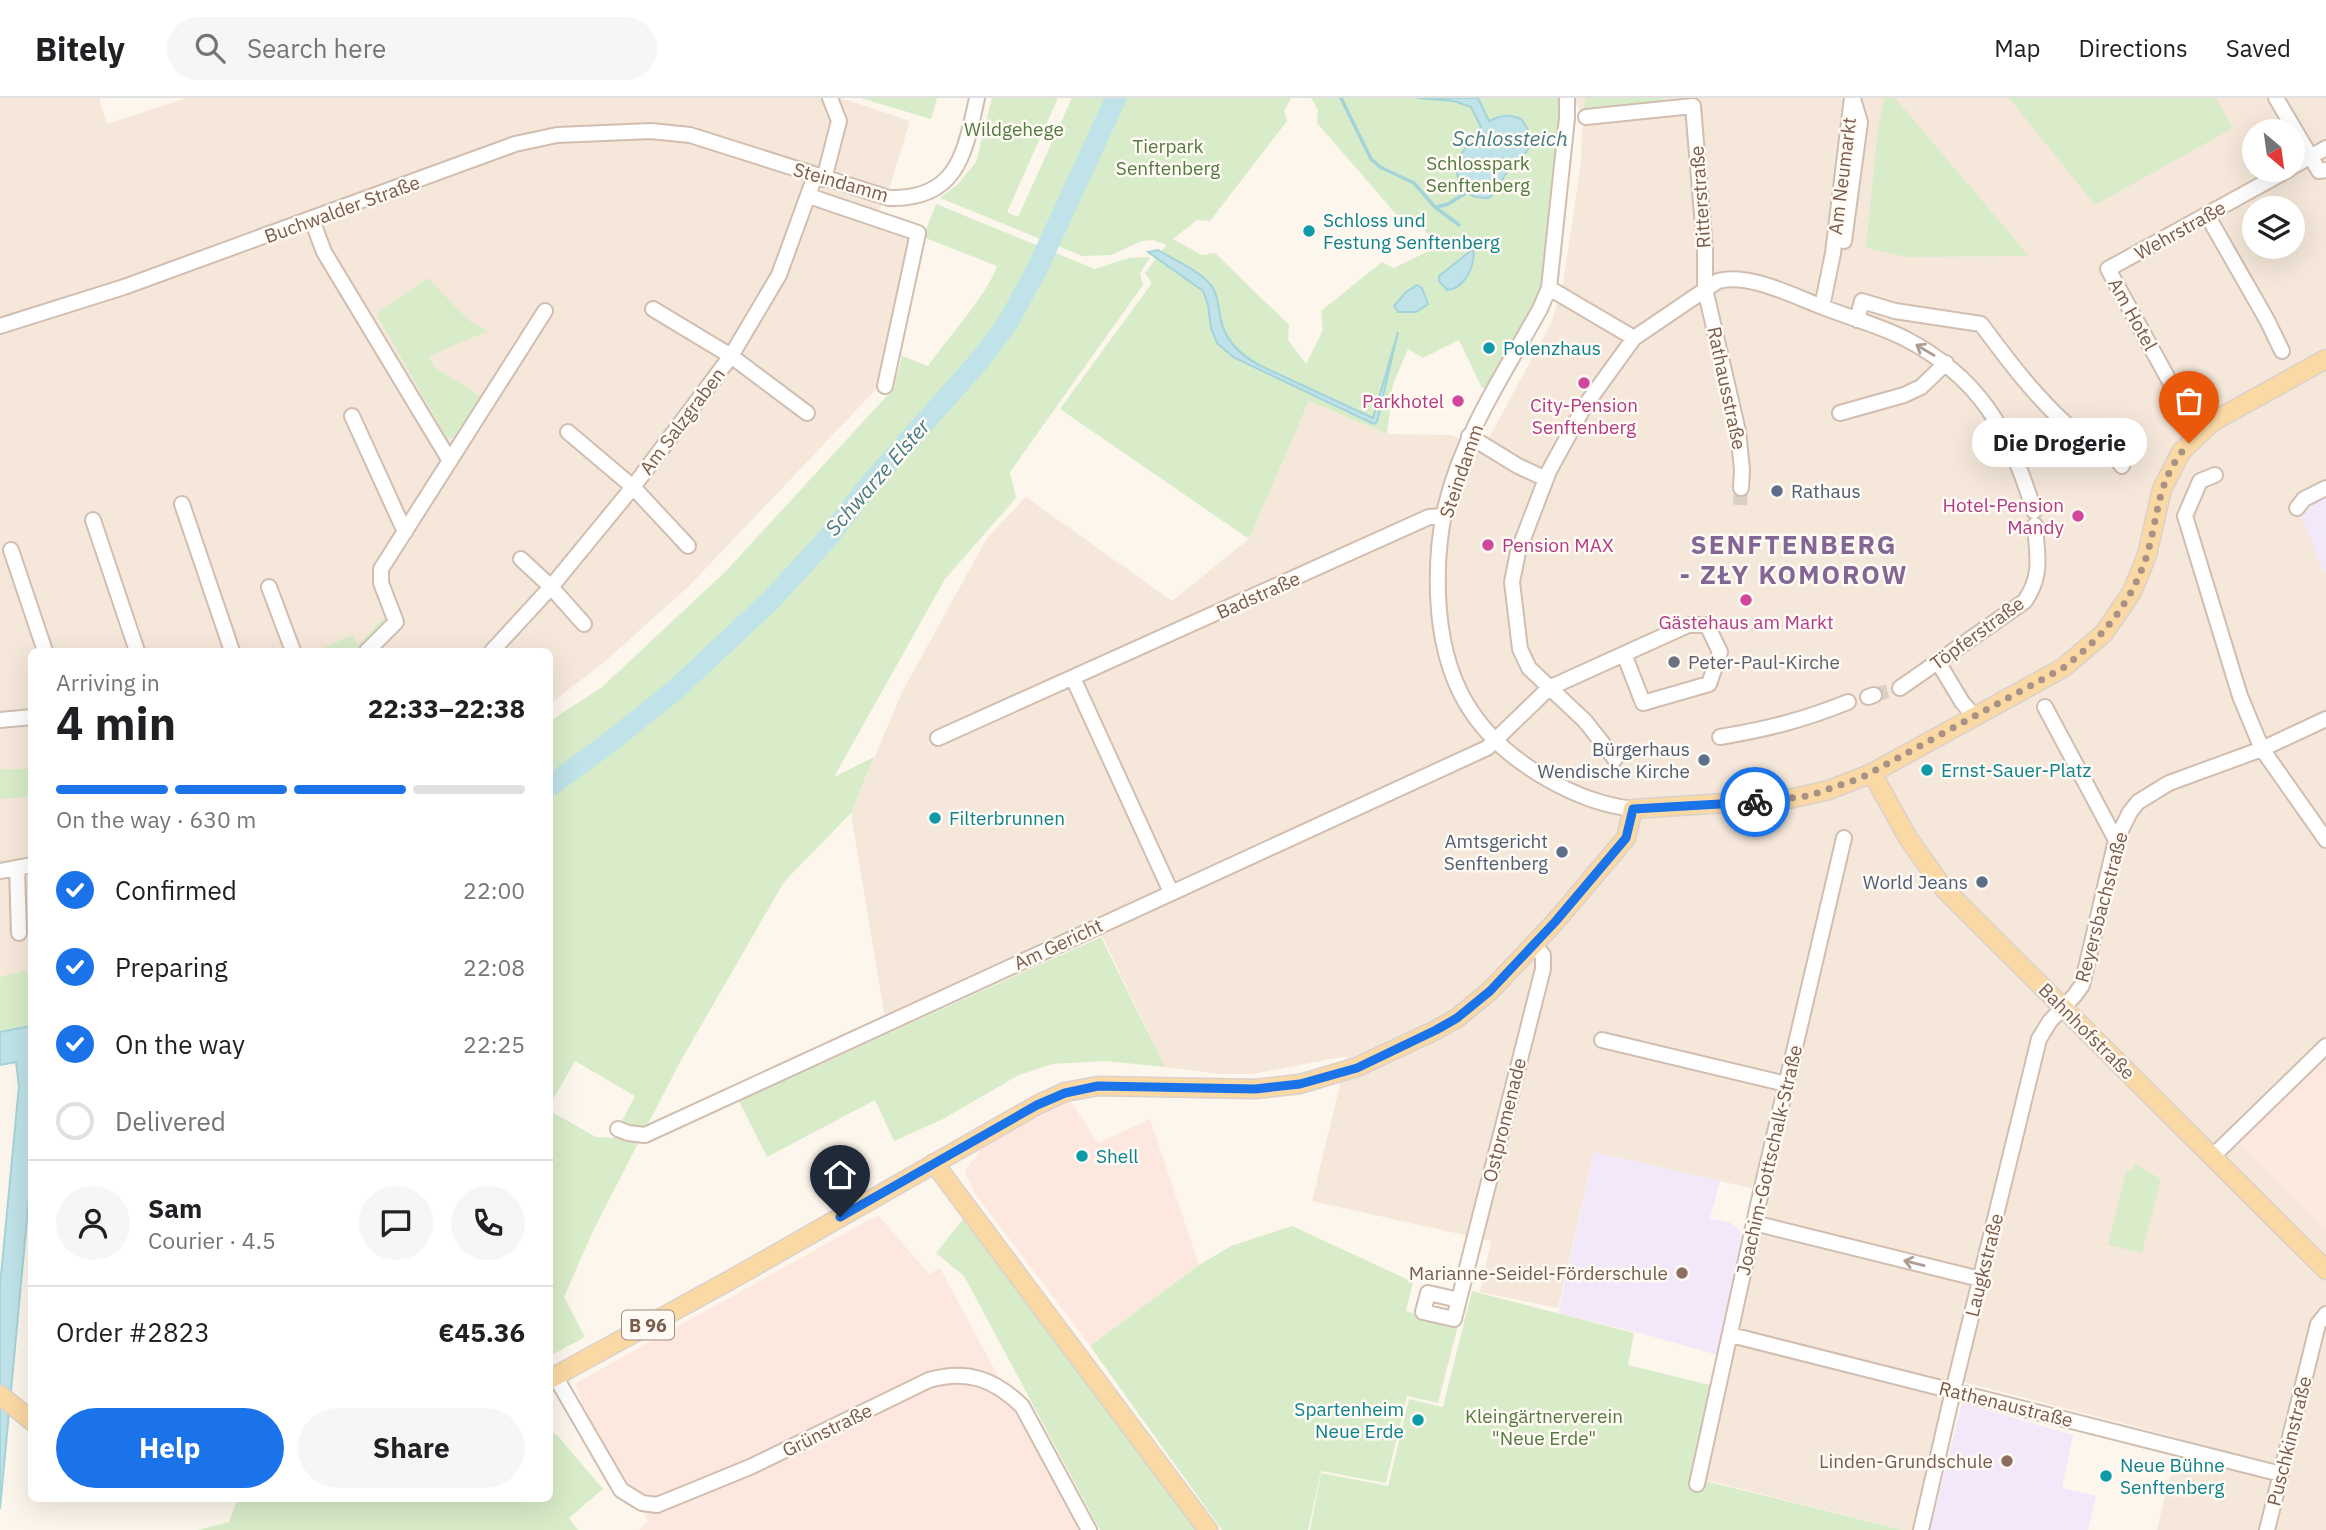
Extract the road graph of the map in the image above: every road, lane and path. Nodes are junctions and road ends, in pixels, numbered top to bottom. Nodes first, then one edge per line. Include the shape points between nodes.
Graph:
1 (830, 98) edge
2 (977, 98) edge
3 (1567, 98) edge
4 (1852, 98) edge
5 (2276, 98) edge
6 (1586, 117) dead end
7 (690, 135) joint
8 (2326, 148) edge
9 (2311, 157) junction
10 (2305, 160) edge
11 (2326, 170) edge
12 (820, 177) junction
13 (2266, 182) edge
14 (809, 196) junction
15 (2207, 215) junction
16 (313, 220) junction
17 (2108, 269) joint
18 (1549, 288) junction
19 (1705, 289) junction
20 (1822, 307) junction
21 (653, 309) dead end
22 (545, 311) dead end
23 (1857, 320) junction
24 (0, 326) edge
25 (1634, 338) junction
26 (2282, 351) dead end
27 (731, 356) junction
28 (2326, 359) edge
29 (1946, 363) junction
30 (886, 386) dead end
31 (807, 413) dead end
32 (1840, 413) dead end
33 (352, 416) dead end
34 (2201, 431) junction
35 (568, 432) dead end
36 (1469, 436) junction
37 (450, 461) junction
38 (2122, 466) dead end
39 (2215, 475) dead end
40 (1546, 479) junction
41 (633, 487) junction
42 (1741, 488) tunnel mouth
43 (2326, 488) edge
44 (182, 504) dead end
45 (2297, 509) dead end
46 (1444, 516) junction
47 (93, 520) dead end
48 (405, 532) junction
49 (688, 546) dead end
50 (11, 550) dead end
51 (521, 559) dead end
52 (551, 586) junction
53 (270, 587) dead end
54 (584, 624) dead end
55 (44, 648) edge
56 (136, 648) edge
57 (231, 648) edge
58 (292, 648) edge
59 (370, 648) edge
60 (495, 648) edge
61 (1624, 654) junction
62 (1938, 662) junction
63 (1073, 678) junction
64 (1549, 688) junction
65 (1900, 688) tunnel mouth
66 (1848, 702) dead end
67 (2045, 708) dead end
68 (1974, 716) junction
69 (28, 718) edge
70 (2326, 719) edge
71 (0, 720) edge
72 (1720, 737) dead end
73 (938, 738) dead end
74 (1494, 740) junction
75 (2262, 750) junction
76 (1615, 759) dead end
77 (1872, 773) junction
78 (1633, 809) junction
79 (1844, 838) dead end
80 (2116, 840) junction
81 (2326, 840) edge
82 (24, 866) edge
83 (0, 871) edge
84 (1171, 892) junction
85 (19, 933) dead end
86 (1533, 944) junction
87 (2064, 1007) junction
88 (1602, 1040) dead end
89 (2326, 1046) edge
90 (1786, 1084) junction
91 (618, 1129) dead end
92 (2213, 1156) junction
93 (934, 1164) junction
94 (1754, 1223) junction
95 (2326, 1270) edge
96 (1980, 1279) junction
97 (1458, 1300) dead end
98 (2326, 1314) edge
99 (1731, 1335) junction
100 (553, 1377) edge
101 (553, 1380) edge
102 (1953, 1391) junction
103 (0, 1395) edge
104 (25, 1416) edge
105 (2281, 1474) junction
106 (1697, 1484) dead end
107 (1088, 1530) edge
108 (1208, 1530) edge
109 (1921, 1530) edge
110 (2267, 1530) edge

1 - 12 street, Am Salzgraben via 839,121
2 - 12 street, Steindamm via 960,163 954,173 927,192 889,198
3 - 18 street, Steindamm
4 - 20 street, Am Neumarkt via 1860,122 1843,249 1833,253
5 - 9 street
6 - 19 street, Ritterstraße via 1693,106
7 - 12 street, Steindamm
7 - 16 street, Buchwalder Straße via 651,131 538,138
8 - 9 street
9 - 10 street
9 - 11 street via 2319,171
12 - 14 street, Am Salzgraben
13 - 15 street, Wehrstraße
14 - 27 street, Am Salzgraben via 779,275
14 - 30 street via 918,233
15 - 17 street, Wehrstraße
15 - 26 street
16 - 24 street, Buchwalder Straße
16 - 37 street via 324,252
17 - 34 street, Am Hotel
18 - 25 street
18 - 36 street, Steindamm
19 - 20 street via 1729,278 1742,279
19 - 25 street
19 - 42 street, Rathausstraße via 1745,470
20 - 23 street, Töpferstraße
21 - 27 street, Am Salzgraben
22 - 37 street
29 -> 23 street, Töpferstraße via 1903,338
23 - 38 street via 1861,301 1981,324 2065,424
25 - 40 street via 1584,407
27 - 31 street, Am Salzgraben
27 - 41 street, Am Salzgraben
28 - 34 main road, Steindamm via 2232,409
29 - 32 street via 1921,387
29 - 62 street, Töpferstraße via 1987,405 2016,458 2034,518 2038,566 2036,585 2025,601
33 - 48 street
34 - 68 main road, Steindamm via 2166,478 2147,555 2132,593 2114,621 2063,668
35 - 41 street, Am Salzgraben
36 - 40 street
36 - 46 street, Steindamm
37 - 48 street
39 - 75 street via 2200,481 2185,516 2240,696
40 - 64 street via 1518,552 1512,582 1520,649 1529,667
41 - 49 street, Am Salzgraben
41 - 52 street, Am Salzgraben
43 - 45 street via 2304,499
44 - 57 street
46 - 63 street, Badstraße via 1429,517
46 - 74 street, Steindamm via 1437,563 1442,642 1468,707
47 - 56 street
48 - 59 street via 381,569 380,583 396,621
50 - 55 street
51 - 52 street
52 - 54 street
52 - 60 street, Am Salzgraben
53 - 58 street
61 - 61 street, Am Gericht via 1643,703 1709,684 1720,652 1707,625 1688,625
61 - 64 street, Am Gericht
62 - 65 street, Töpferstraße
62 - 68 street
63 - 73 street, Badstraße
63 - 84 street
64 - 74 street, Am Gericht
64 - 76 street via 1585,721
66 - 72 street via 1801,720
67 - 80 street
68 - 77 main road, Steindamm
69 - 71 street
70 - 75 street, Reyersbachstraße
74 - 78 street, Steindamm via 1532,771 1581,797
74 - 84 street, Am Gericht via 1487,748
75 - 80 street, Reyersbachstraße via 2151,792 2130,812
75 - 81 street
77 - 78 main road, Steindamm via 1789,799
77 - 87 main road, Bahnhofstraße via 1908,838 1944,889
78 - 86 main road via 1626,838
79 - 90 street, Joachim-Gottschalk-Straße
80 - 87 street, Reyersbachstraße via 2082,985
82 - 83 street
82 - 85 street
84 - 91 street, Am Gericht via 645,1135
86 - 93 main road via 1490,991 1457,1018 1357,1068 1300,1084 1255,1089 1082,1088 1037,1105
86 - 97 street, Ostpromenade via 1543,955 1543,969
87 - 92 main road, Bahnhofstraße
87 - 96 street, Laugkstraße via 2039,1039
88 - 90 street
89 - 92 street
90 - 94 street, Joachim-Gottschalk-Straße
92 - 95 main road, Bahnhofstraße
93 - 100 main road, B 96
93 - 108 main road
96 -> 94 street
94 - 99 street, Joachim-Gottschalk-Straße
96 - 102 street, Laugkstraße
98 - 105 street, Puschkinstraße via 2318,1324
99 - 102 street, Rathenaustraße
99 - 106 street, Joachim-Gottschalk-Straße
101 - 107 street, Grünstraße via 621,1490 642,1503 657,1505 750,1467 929,1380 964,1374 1006,1390 1021,1406
102 - 105 street, Rathenaustraße
102 - 109 street, Laugkstraße
103 - 104 main road
105 - 110 street, Puschkinstraße

